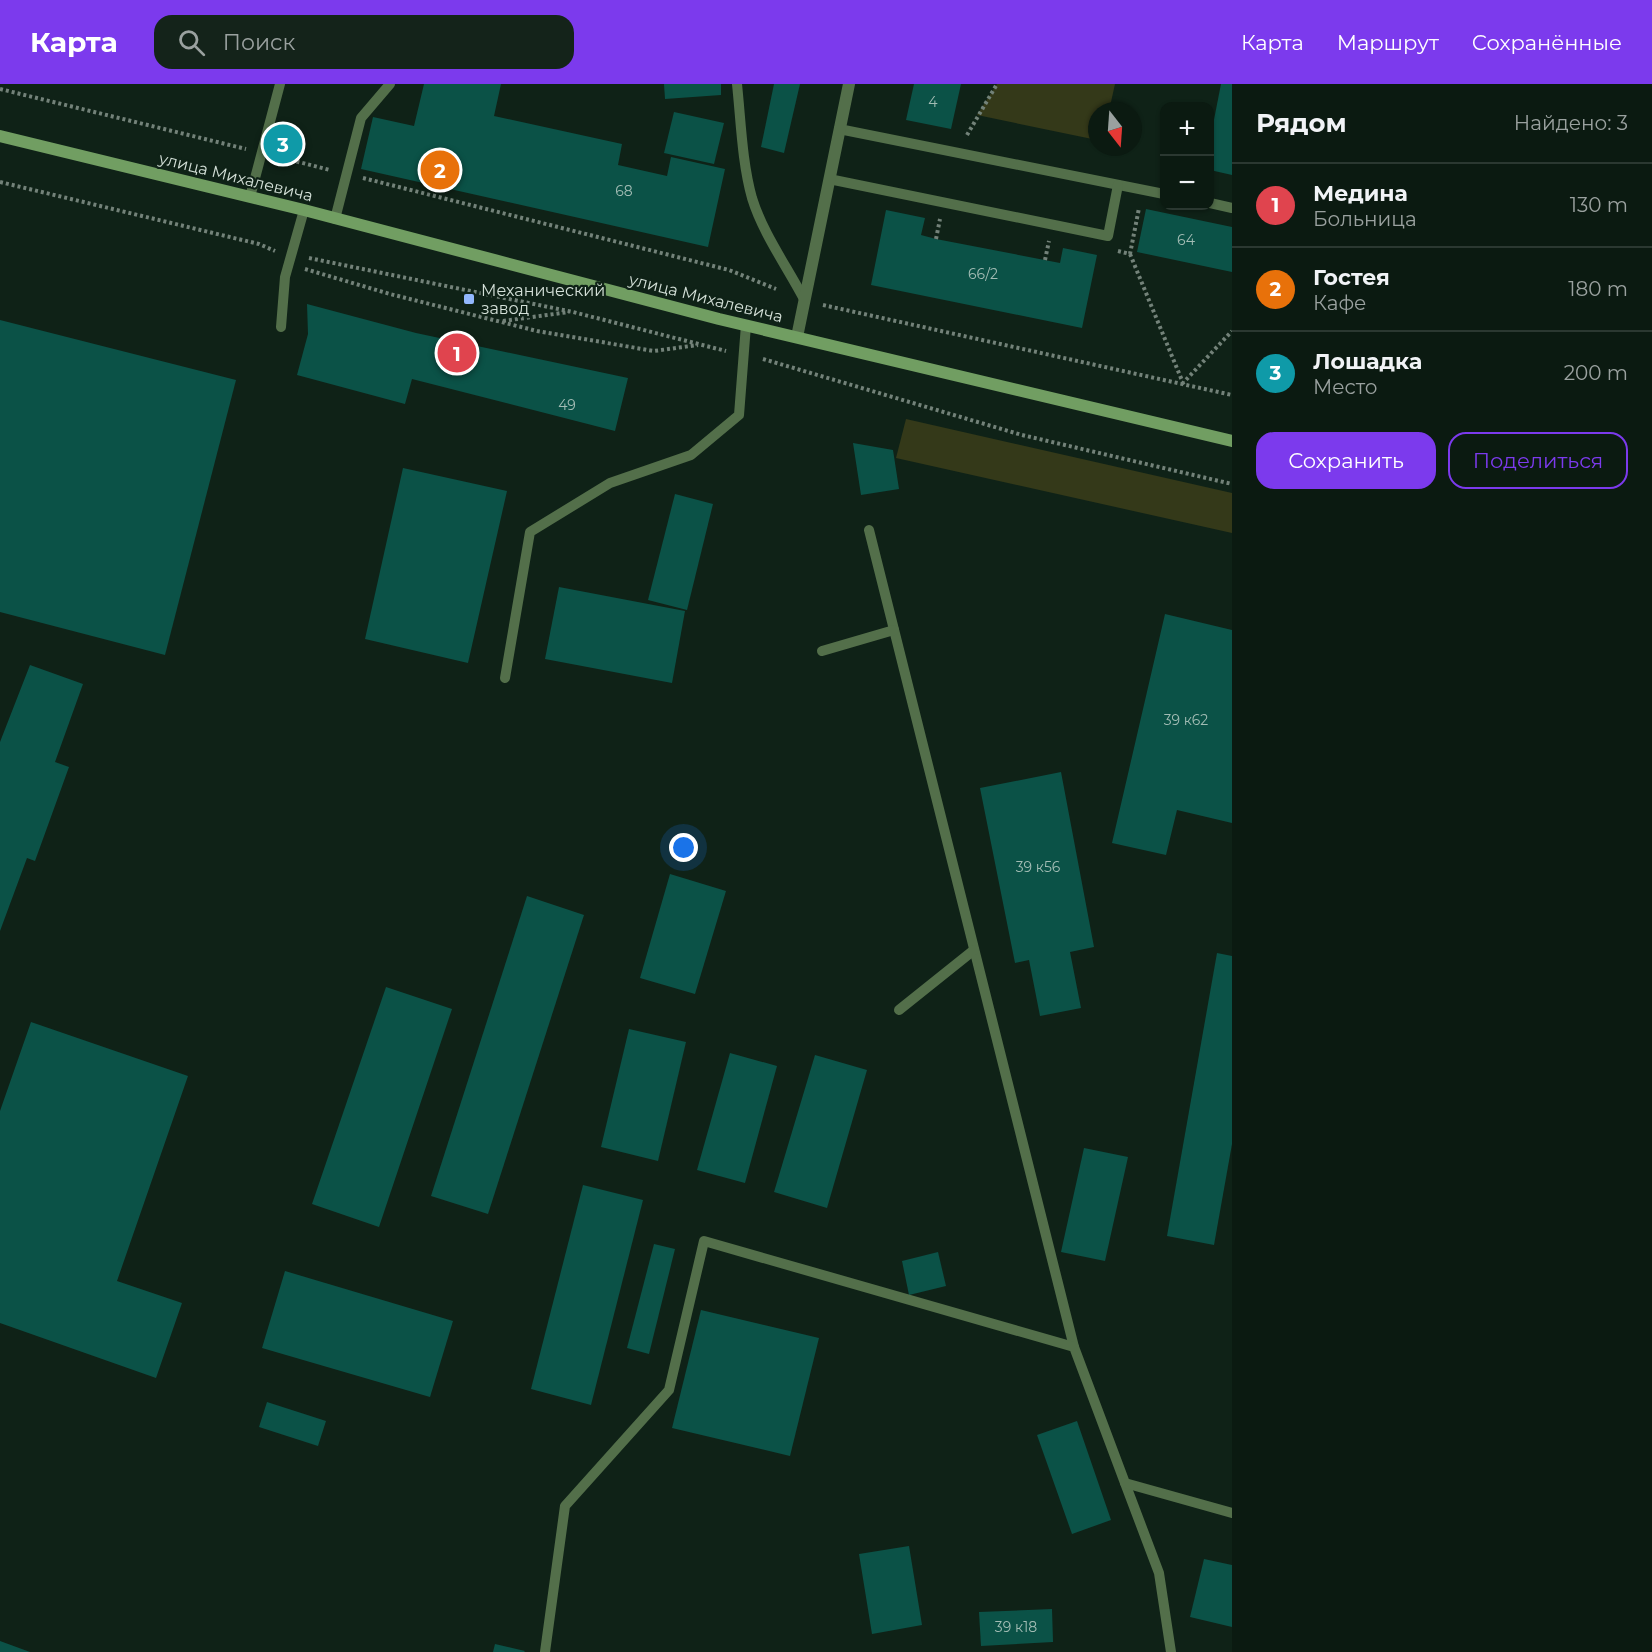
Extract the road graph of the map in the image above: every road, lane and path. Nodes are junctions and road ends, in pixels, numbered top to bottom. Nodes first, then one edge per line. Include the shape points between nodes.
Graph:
1 (280, 84) edge
2 (390, 84) edge
3 (737, 84) edge
4 (849, 84) edge
5 (997, 84) edge
6 (0, 89) edge
7 (839, 129) junction
8 (0, 136) edge
9 (957, 152) junction
10 (262, 153) junction
11 (346, 174) junction
12 (829, 179) junction
13 (0, 182) edge
14 (1118, 185) junction
15 (1160, 193) edge
16 (250, 197) junction
17 (1214, 204) edge
18 (1232, 208) edge
19 (304, 210) junction
20 (941, 216) dead end
21 (335, 219) junction
22 (936, 238) dead end
23 (1049, 238) dead end
24 (270, 249) junction
25 (1130, 254) dead end
26 (291, 258) junction
27 (1045, 260) dead end
28 (805, 301) junction
29 (573, 312) junction
30 (498, 322) junction
31 (746, 325) junction
32 (281, 327) dead end
33 (1232, 331) edge
34 (797, 337) junction
35 (702, 344) junction
36 (743, 355) junction
37 (1183, 383) junction
38 (1232, 395) edge
39 (1232, 441) edge
40 (1232, 484) edge
41 (869, 530) dead end
42 (894, 630) junction
43 (822, 651) dead end
44 (505, 678) dead end
45 (974, 950) junction
46 (899, 1010) dead end
47 (1074, 1347) junction
48 (1125, 1483) junction
49 (1232, 1513) edge
50 (545, 1652) edge
51 (1171, 1652) edge

1 - 10 lane
2 - 11 lane via 361,118
3 - 28 lane via 753,200
4 - 7 street
5 - 9 path
6 - 10 path
7 - 9 lane
7 - 12 street
8 - 16 main road, улица Михалевича
9 - 14 lane
10 - 11 path
10 - 16 lane
11 - 21 lane
11 - 28 path via 729,270
12 - 14 lane via 1108,236
12 - 28 street
13 - 24 path
14 - 15 lane
16 - 19 main road, улица Михалевича
17 - 18 lane
19 - 21 main road, улица Михалевича
19 - 26 lane
20 - 22 path
21 - 31 main road, улица Михалевича
23 - 27 path
24 - 26 path
24 - 26 path
25 - 37 path
26 - 29 path
26 - 30 path via 303,269
26 - 32 lane
28 - 34 street
28 - 37 path
29 - 30 path
29 - 35 path
30 - 35 path via 654,351
31 - 34 main road, улица Михалевича
31 - 36 lane
33 - 37 path
34 - 39 main road, улица Михалевича
35 - 36 path
36 - 40 path via 1022,435
36 - 44 lane via 739,415 691,455 610,483 530,532
37 - 38 path
41 - 42 lane
42 - 43 lane
42 - 45 lane
45 - 46 lane
45 - 47 lane
47 - 48 lane
47 - 50 lane via 704,1241 669,1390 565,1506
48 - 49 lane
48 - 51 lane via 1159,1573

